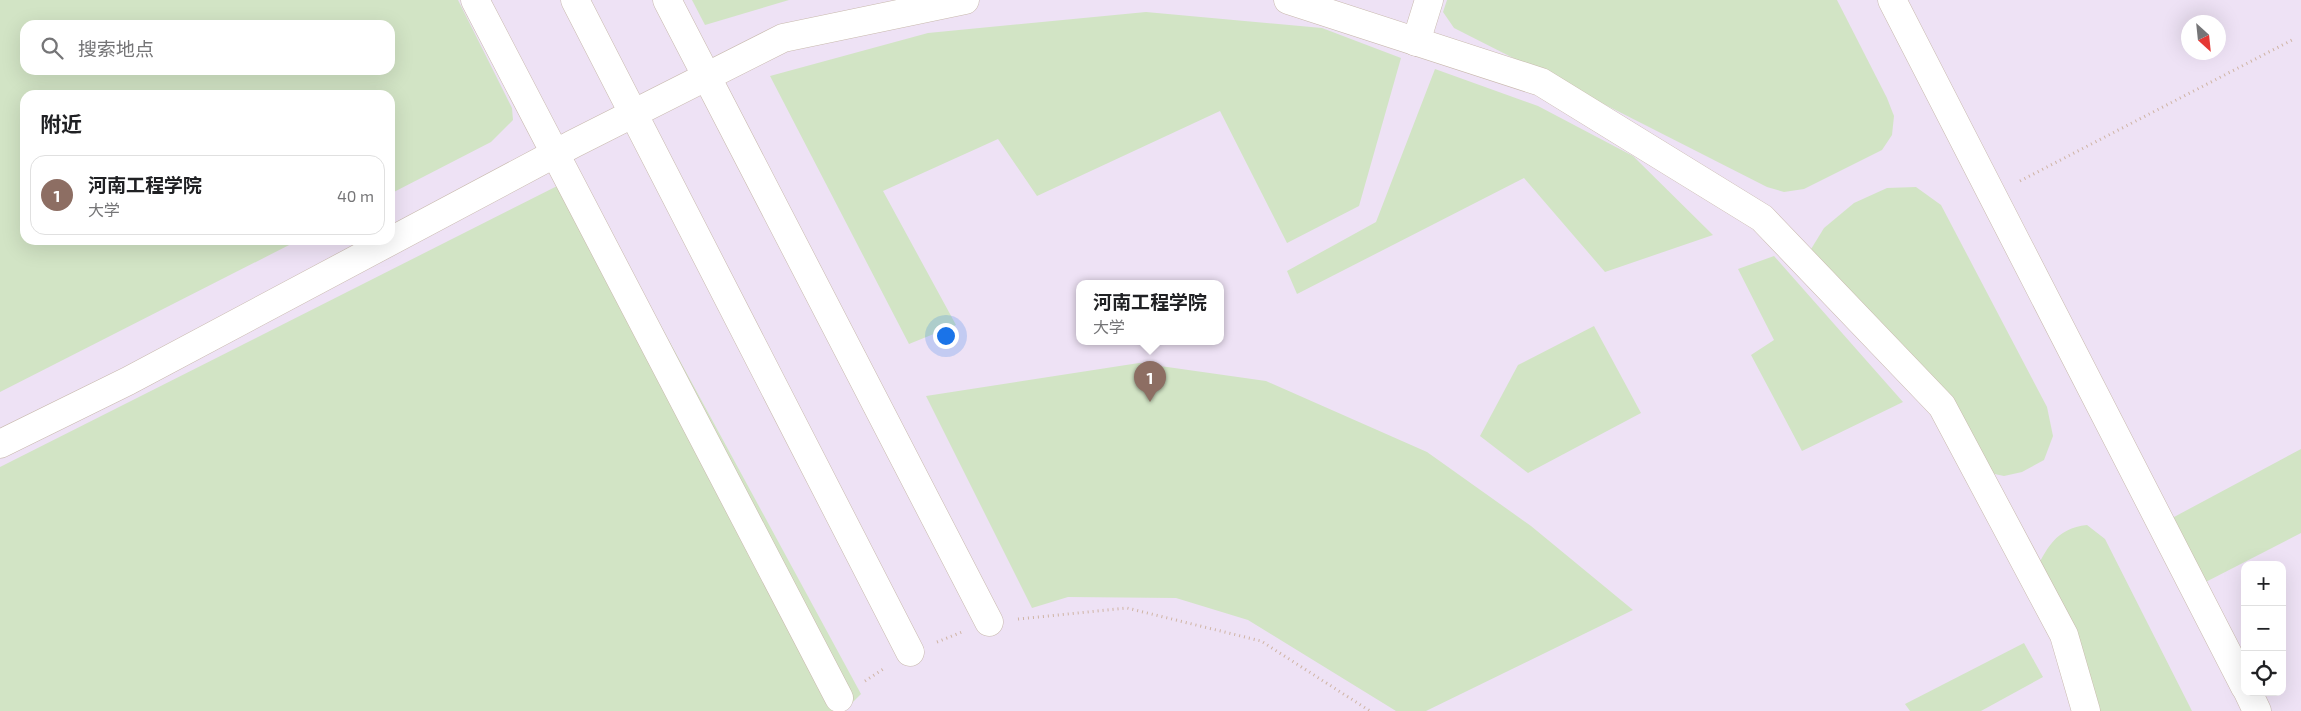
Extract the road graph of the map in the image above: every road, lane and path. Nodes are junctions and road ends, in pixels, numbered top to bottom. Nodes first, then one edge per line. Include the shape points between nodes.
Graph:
1 (475, 0) edge
2 (575, 0) edge
3 (667, 0) edge
4 (965, 0) edge
5 (1288, 0) edge
6 (1430, 0) edge
7 (1892, 0) edge
8 (2294, 39) dead end
9 (1416, 42) junction
10 (1992, 196) junction
11 (395, 239) edge
12 (383, 245) edge
13 (0, 444) edge
14 (989, 622) junction
15 (910, 652) junction
16 (2241, 679) edge
17 (2250, 696) edge
18 (839, 698) joint
19 (1370, 711) edge
20 (2086, 711) edge
21 (2257, 711) edge

1 - 18 street
2 - 15 street
3 - 14 street
4 - 11 street via 783,38
5 - 9 street
6 - 9 street
7 - 10 street
8 - 10 path
9 - 20 street via 1541,82 1762,218 1942,406 2064,635
10 - 16 street
12 - 13 street via 128,381
14 - 15 path
14 - 19 path via 1127,608 1261,640
15 - 18 path
17 - 21 street

